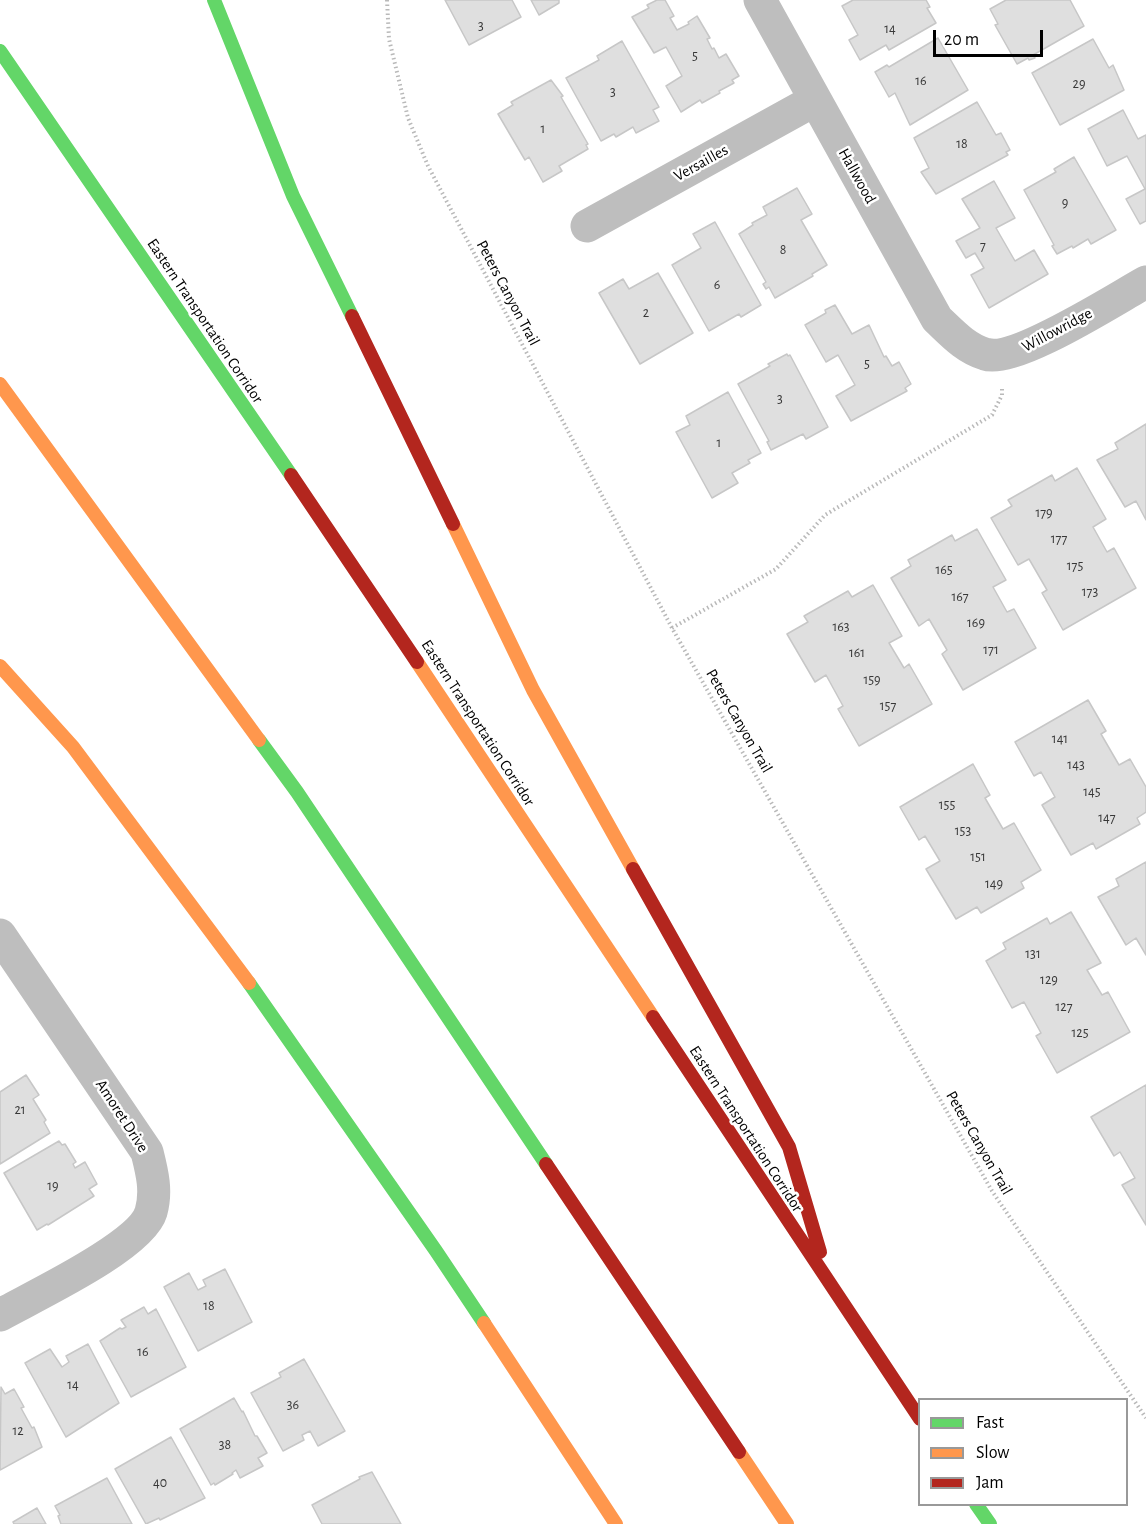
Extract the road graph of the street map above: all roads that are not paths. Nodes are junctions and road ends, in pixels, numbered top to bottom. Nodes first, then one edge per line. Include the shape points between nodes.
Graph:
1 (214, 0) edge
2 (760, 0) edge
3 (0, 51) edge
4 (815, 100) junction
5 (587, 226) dead end
6 (1146, 282) edge
7 (998, 355) joint
8 (0, 384) edge
9 (0, 666) edge
10 (0, 935) edge
11 (830, 1285) junction
12 (0, 1314) edge
13 (918, 1416) edge
14 (977, 1506) edge
15 (616, 1524) edge
16 (787, 1524) edge
17 (990, 1524) edge

1 - 11 highway via 293,196 532,690 789,1147
2 - 4 street, Hallwood
3 - 11 highway, Eastern Transportation Corridor via 379,604
4 - 5 street, Versailles
4 - 7 street, Hallwood via 937,319 965,345 986,355
6 - 7 street, Willowridge via 1037,343
8 - 16 highway via 297,792
9 - 15 highway via 74,747 267,1008 436,1251
10 - 12 street, Amoret Drive via 147,1152 154,1181 151,1213 137,1233 117,1250
11 - 13 highway, Eastern Transportation Corridor
14 - 17 highway

